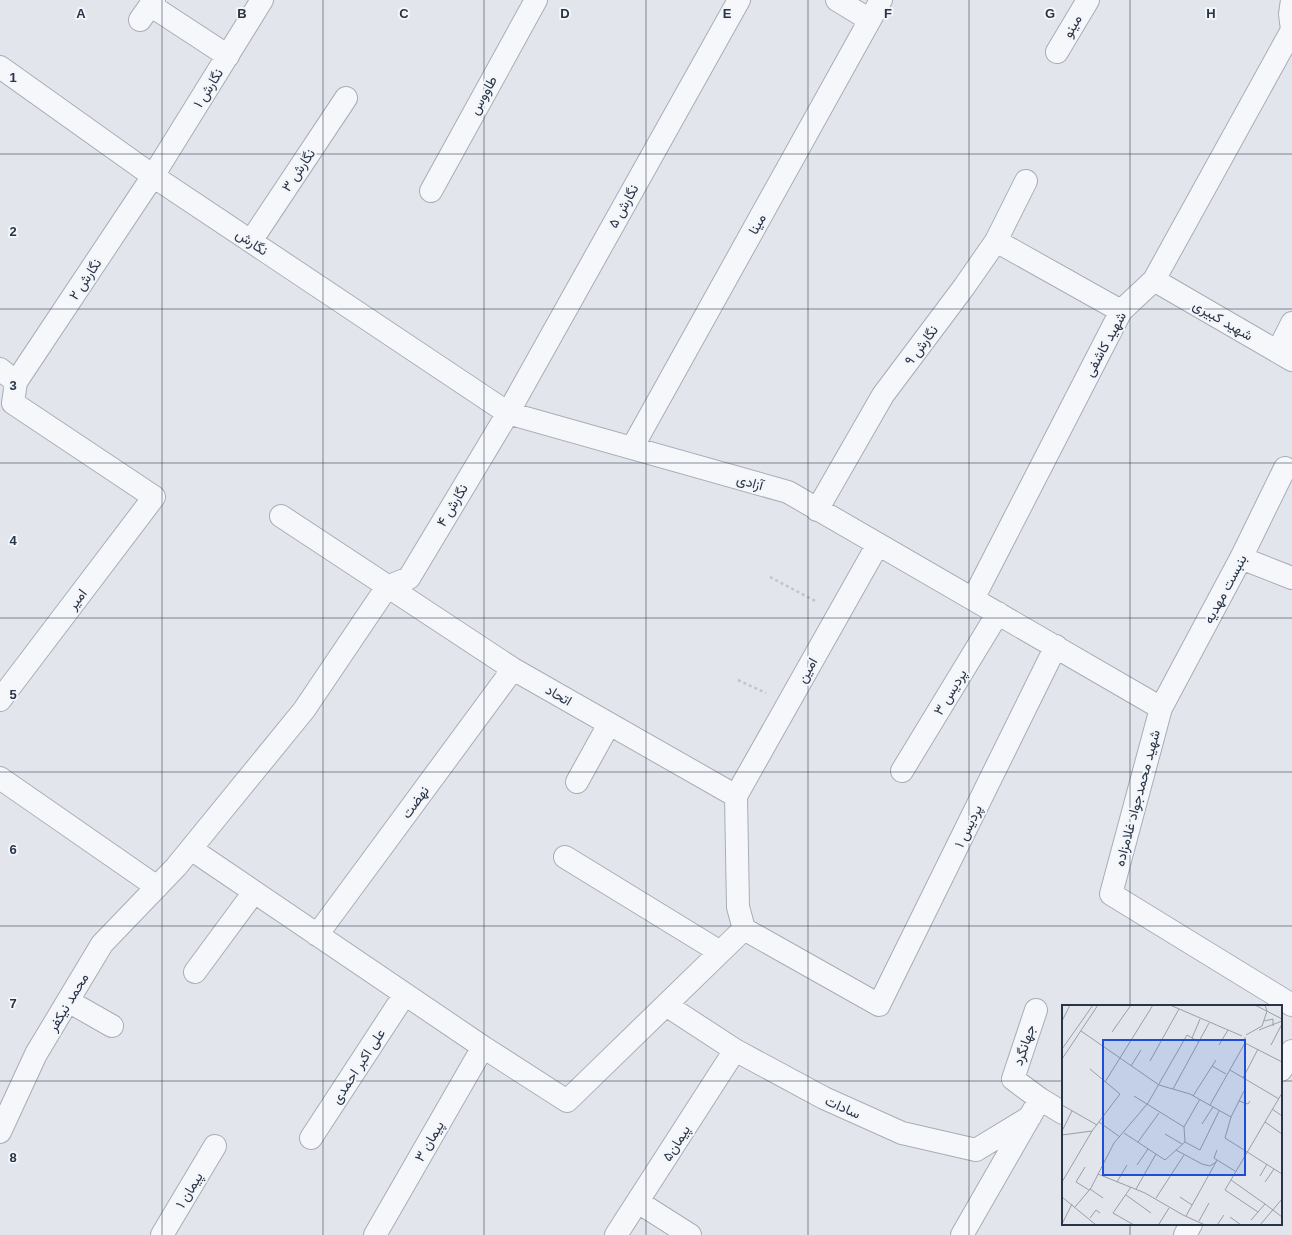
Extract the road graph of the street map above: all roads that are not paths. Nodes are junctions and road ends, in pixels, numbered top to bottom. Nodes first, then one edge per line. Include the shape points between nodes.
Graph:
1 (262, 0) edge
2 (536, 0) edge
3 (739, 0) edge
4 (837, 0) edge
5 (881, 0) edge
6 (1088, 0) edge
7 (1288, 5) edge
8 (148, 9) edge
9 (870, 20) junction
10 (1057, 52) dead end
11 (228, 56) junction
12 (0, 67) edge
13 (346, 98) dead end
14 (153, 176) junction
15 (1026, 181) dead end
16 (431, 191) dead end
17 (996, 241) junction
18 (251, 242) junction
19 (1154, 280) junction
20 (1121, 311) junction
21 (1292, 323) edge
22 (1285, 356) edge
23 (8, 376) edge
24 (508, 413) junction
25 (632, 448) junction
26 (1285, 468) dead end
27 (817, 510) junction
28 (281, 516) dead end
29 (878, 544) junction
30 (1241, 558) junction
31 (1292, 578) edge
32 (387, 587) junction
33 (972, 599) junction
34 (998, 613) junction
35 (1056, 646) junction
36 (513, 669) junction
37 (0, 700) edge
38 (1161, 708) junction
39 (609, 724) junction
40 (902, 771) dead end
41 (0, 778) edge
42 (577, 782) dead end
43 (736, 796) junction
44 (191, 849) junction
45 (565, 857) dead end
46 (157, 887) junction
47 (254, 892) junction
48 (744, 929) junction
49 (317, 935) junction
50 (720, 952) junction
51 (195, 972) dead end
52 (405, 994) junction
53 (68, 1001) junction
54 (666, 1005) junction
55 (1292, 1005) edge
56 (1036, 1010) dead end
57 (112, 1026) dead end
58 (483, 1047) junction
59 (735, 1050) junction
60 (1292, 1051) edge
61 (1282, 1068) edge
62 (1051, 1107) edge
63 (0, 1132) edge
64 (311, 1138) dead end
65 (215, 1146) dead end
66 (638, 1202) junction
67 (1190, 1225) edge
68 (162, 1235) edge
69 (375, 1235) edge
70 (616, 1235) edge
71 (690, 1235) edge
72 (962, 1235) edge
73 (1185, 1235) edge

1 - 11 street, نگارش ۱
2 - 16 street, طاووس
3 - 24 street, نگارش ۵
4 - 9 street
5 - 9 street, مینا
6 - 10 street, مینو
7 - 19 street, شهید کاشفی via 1292,30
8 - 11 street
9 - 25 street, مینا
11 - 14 street, نگارش ۱
12 - 14 street, نگارش
13 - 18 street, نگارش ۳
14 - 18 street, نگارش
14 - 23 street, نگارش ۲
15 - 17 street, نگارش ۹
17 - 20 street
17 - 27 street, نگارش ۹ via 883,395
18 - 24 street, نگارش
19 - 20 street, شهید کاشفی
19 - 22 street, شهید کبیری
20 - 33 street, شهید کاشفی
21 - 22 street
23 - 37 street, امیر via 13,403 154,497
24 - 25 street, آزادی
24 - 32 street, نگارش ۴ via 409,578
25 - 27 street, آزادی via 788,492
26 - 30 street, بنبست مهدیه
27 - 29 street, آزادی
28 - 32 street, اتحاد
29 - 33 street, آزادی
29 - 43 street, امین
30 - 31 street
30 - 38 street, بنبست مهدیه
32 - 36 street, اتحاد
32 - 44 street, محمد نیکفر via 304,710
33 - 34 street
34 - 35 street
34 - 40 street, پردیس ۳
35 - 38 street
35 - 48 street, پردیس ۱ via 879,1005
36 - 39 street, اتحاد
36 - 49 street, نهضت
38 - 55 street, شهید محمدجواد غلامزاده via 1112,894
39 - 42 street
39 - 43 street, اتحاد
41 - 46 street
43 - 48 street via 738,907
44 - 46 street, محمد نیکفر
44 - 47 street
45 - 50 street
46 - 53 street, محمد نیکفر via 102,944
47 - 49 street
47 - 51 street
48 - 50 street
49 - 52 street
50 - 54 street
52 - 58 street
52 - 64 street, علی اکبر احمدی
53 - 57 street
53 - 63 street, محمد نیکفر via 36,1054
54 - 58 street via 567,1101
54 - 59 street, سادات
56 - 62 street, جهانگرد via 1013,1079
58 - 69 street, پیمان ۳
59 - 62 street, سادات via 824,1098 902,1133 976,1150
59 - 66 street, پیمان۵
60 - 61 street
62 - 72 street
65 - 68 street, پیمان ۱
66 - 70 street, پیمان۵
66 - 71 street
67 - 73 street

